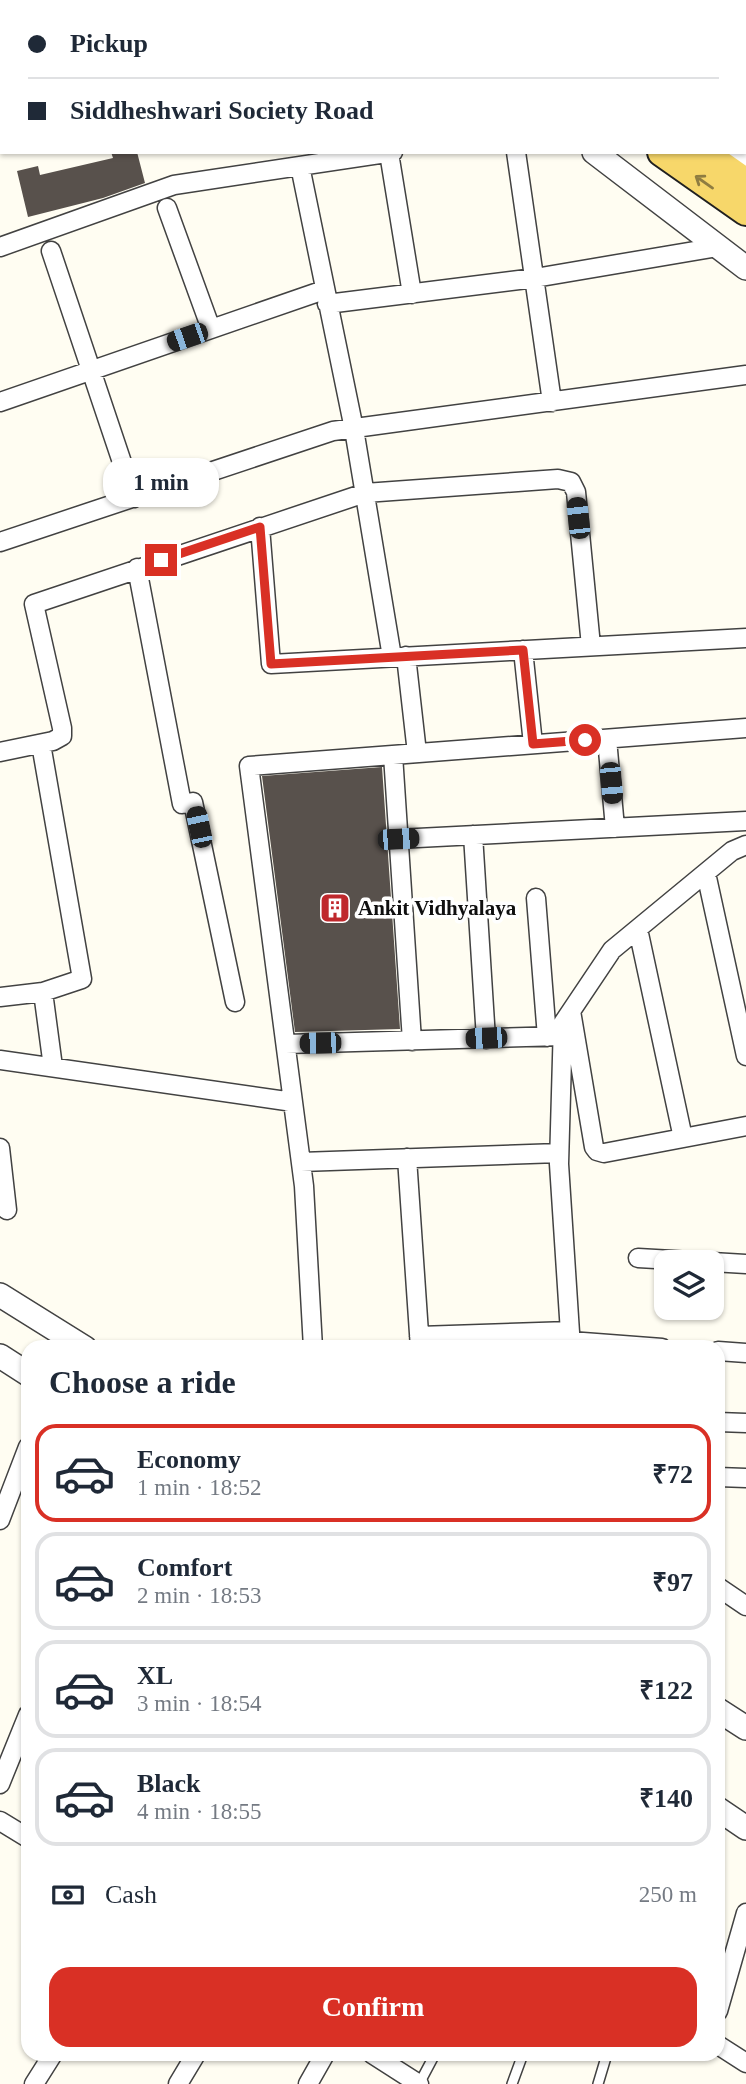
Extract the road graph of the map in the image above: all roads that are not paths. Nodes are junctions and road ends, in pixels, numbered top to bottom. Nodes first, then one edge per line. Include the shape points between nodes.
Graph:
1 (384, 154) edge
2 (391, 154) edge
3 (516, 154) edge
4 (597, 154) edge
5 (665, 154) edge
6 (705, 154) edge
7 (300, 166) junction
8 (746, 183) edge
9 (167, 208) dead end
10 (746, 211) edge
11 (0, 247) edge
12 (718, 247) junction
13 (51, 251) dead end
14 (746, 268) edge
15 (535, 278) junction
16 (412, 294) junction
17 (326, 297) junction
18 (211, 329) junction
19 (91, 370) junction
20 (746, 375) edge
21 (0, 402) edge
22 (552, 402) junction
23 (354, 429) junction
24 (365, 493) junction
25 (134, 498) junction
26 (260, 527) junction
27 (0, 542) edge
28 (137, 568) junction
29 (746, 638) edge
30 (591, 646) junction
31 (523, 650) junction
32 (399, 657) junction
33 (746, 728) edge
34 (607, 739) junction
35 (41, 744) junction
36 (533, 744) junction
37 (0, 752) edge
38 (417, 753) junction
39 (393, 755) junction
40 (746, 821) edge
41 (615, 828) junction
42 (472, 835) junction
43 (398, 839) junction
44 (746, 845) edge
45 (706, 873) junction
46 (536, 898) dead end
47 (638, 929) junction
48 (43, 992) junction
49 (0, 997) edge
50 (235, 1002) dead end
51 (571, 1011) junction
52 (555, 1037) junction
53 (486, 1038) junction
54 (412, 1041) junction
55 (286, 1044) junction
56 (746, 1056) edge
57 (0, 1060) edge
58 (52, 1067) junction
59 (293, 1102) junction
60 (746, 1126) edge
61 (683, 1138) junction
62 (0, 1148) edge
63 (559, 1153) junction
64 (407, 1158) junction
65 (301, 1162) junction
66 (7, 1210) dead end
67 (638, 1258) dead end
68 (654, 1259) edge
69 (724, 1263) edge
70 (746, 1264) edge
71 (3, 1303) edge
72 (70, 1340) edge
73 (312, 1340) edge
74 (419, 1340) edge
75 (570, 1340) edge
76 (725, 1352) edge
77 (746, 1353) edge
78 (0, 1356) edge
79 (21, 1370) edge
80 (725, 1422) edge
81 (746, 1423) edge
82 (21, 1465) edge
83 (725, 1477) edge
84 (746, 1478) edge
85 (0, 1520) edge
86 (725, 1592) edge
87 (746, 1605) edge
88 (725, 1714) edge
89 (746, 1728) edge
90 (21, 1732) edge
91 (0, 1784) edge
92 (725, 1814) edge
93 (0, 1821) edge
94 (746, 1828) edge
95 (21, 1834) edge
96 (746, 1913) edge
97 (725, 1986) edge
98 (725, 2050) edge
99 (49, 2061) edge
100 (192, 2061) edge
101 (321, 2061) edge
102 (383, 2061) edge
103 (431, 2061) edge
104 (520, 2061) edge
105 (605, 2061) edge
106 (746, 2063) edge
107 (34, 2084) edge
108 (177, 2084) edge
109 (307, 2084) edge
110 (419, 2084) edge
111 (512, 2084) edge
112 (598, 2084) edge

1 - 7 street
2 - 16 street
3 - 15 street
4 - 12 street
10 -> 5 main road
6 - 8 main road
7 - 11 street via 174,186
7 - 17 street
9 - 18 street
12 - 14 street
12 - 15 street
13 - 19 street
15 - 16 street
15 - 22 street
16 - 17 street
17 - 18 street
17 - 23 street
18 - 19 street
19 - 21 street
19 - 25 street
20 - 22 street
22 - 23 street
23 - 24 street
23 - 25 street
24 - 26 street
24 - 30 street via 558,479 571,482 576,492
24 - 32 street
25 - 27 street
26 - 28 street
26 - 32 street via 271,664
28 - 35 street via 34,604 62,728 62,736
28 - 50 street via 182,804 193,802
29 - 30 street
30 - 31 street
31 - 32 street
31 - 36 street
32 - 38 street
33 - 34 street
34 - 36 street
34 - 41 street
35 - 37 street
35 - 48 street via 82,979
36 - 38 street
38 - 39 street
39 - 43 street
39 - 55 street via 249,766
40 - 41 street
41 - 42 street
42 - 43 street
42 - 53 street
43 - 54 street
44 - 45 street
45 - 47 street
45 - 56 street
46 - 52 street
47 - 51 street via 612,950
47 - 61 street
48 - 49 street
48 - 58 street
51 - 52 street
51 - 61 street via 597,1151
52 - 53 street
52 - 63 street
53 - 54 street
54 - 55 street
55 - 59 street
57 - 58 street
58 - 59 street
59 - 65 street
60 - 61 street
62 - 66 street
63 - 64 street
63 - 75 street
64 - 65 street
64 - 74 street
65 - 73 street
67 - 68 street
69 - 70 street
71 - 72 street
76 - 77 street
78 - 79 street
80 - 81 street
82 - 85 street
83 - 84 street
86 - 87 street
88 - 89 street
90 - 91 street
92 - 94 street
93 - 95 street
96 - 97 street
98 - 106 street
99 - 107 street
100 - 108 street
101 - 109 street
102 - 110 street
103 - 110 lane
104 - 111 lane
105 - 112 lane

